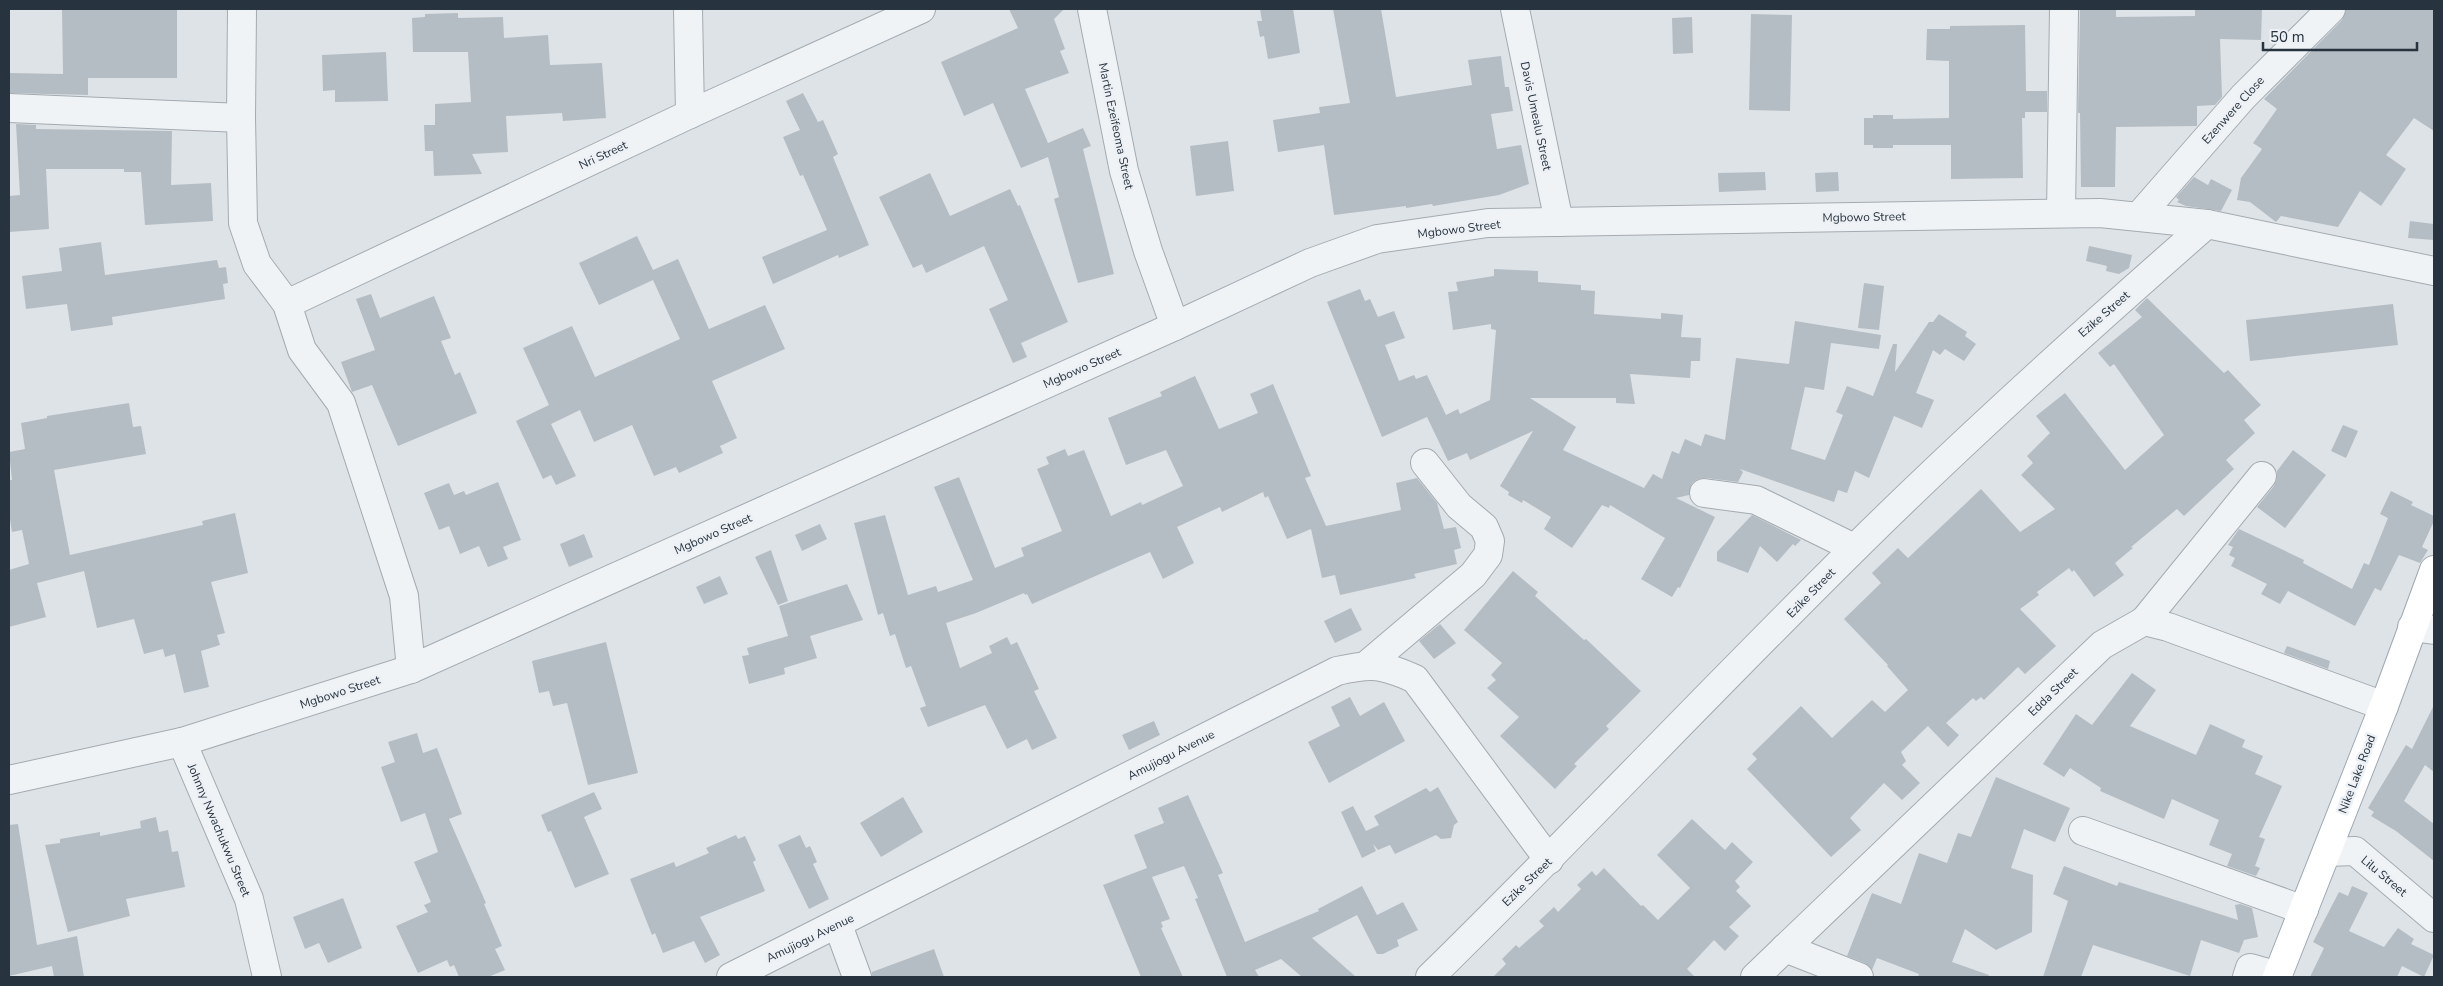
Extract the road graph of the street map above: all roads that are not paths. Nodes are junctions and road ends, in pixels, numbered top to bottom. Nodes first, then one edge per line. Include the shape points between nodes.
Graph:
1 (242, 9) edge
2 (688, 9) edge
3 (921, 9) edge
4 (1092, 9) edge
5 (1515, 9) edge
6 (2064, 9) edge
7 (2331, 9) edge
8 (9, 108) edge
9 (690, 114) junction
10 (241, 118) junction
11 (2061, 213) junction
12 (2139, 216) junction
13 (1559, 222) junction
14 (2207, 224) junction
15 (2434, 272) edge
16 (287, 304) junction
17 (1175, 326) junction
18 (1425, 463) dead end
19 (2262, 476) dead end
20 (1704, 493) dead end
21 (1854, 548) junction
22 (2434, 570) edge
23 (2144, 621) junction
24 (2423, 629) edge
25 (1368, 664) junction
26 (411, 669) junction
27 (2384, 706) junction
28 (182, 742) junction
29 (9, 780) edge
30 (2083, 831) dead end
31 (2327, 852) junction
32 (1549, 860) junction
33 (2304, 910) junction
34 (2434, 918) edge
35 (838, 925) junction
36 (1785, 948) junction
37 (2278, 976) edge
38 (266, 977) edge
39 (731, 977) edge
40 (857, 977) edge
41 (1430, 977) edge
42 (1755, 977) edge
43 (1859, 977) edge
44 (2246, 977) edge

1 - 10 street
2 - 9 street
3 - 9 street, Nri Street
4 - 17 street, Martin Ezeifeoma Street via 1124,171
5 - 13 street, Davis Umealu Street
6 - 11 street
7 - 12 street, Ezenwere Close via 2243,97
8 - 10 street
9 - 16 street, Nri Street
10 - 16 street via 243,222 257,264
11 - 12 street, Mgbowo Street
11 - 13 street, Mgbowo Street
12 - 14 street, Mgbowo Street
13 - 17 street, Mgbowo Street via 1488,223 1377,240 1310,263
14 - 15 street, Mgbowo Street
14 - 21 street, Ezike Street via 2038,372
16 - 26 street via 302,350 341,403 404,596
17 - 26 street, Mgbowo Street
18 - 25 street via 1459,506 1484,527 1490,541 1488,555 1473,574
19 - 23 street
20 - 21 street via 1756,500
21 - 32 street, Ezike Street
22 - 24 main road, Nike Lake Road
23 - 27 street
23 - 36 street, Edda Street via 2102,645
24 - 27 main road, Nike Lake Road
25 - 32 street, Amujiogu Avenue via 1393,668 1415,679
25 - 35 street, Amujiogu Avenue via 1337,671
26 - 28 street, Mgbowo Street
27 - 31 main road, Nike Lake Road
28 - 29 street, Mgbowo Street
28 - 38 street, Johnny Nwachukwu Street via 249,899
30 - 33 street
31 - 33 main road, Nike Lake Road
31 - 34 street, Lilu Street via 2355,851
32 - 41 street, Ezike Street
33 - 37 main road, Nike Lake Road
35 - 39 street, Amujiogu Avenue
35 - 40 street
36 - 42 street, Edda Street
36 - 43 street
37 - 44 street via 2250,968

